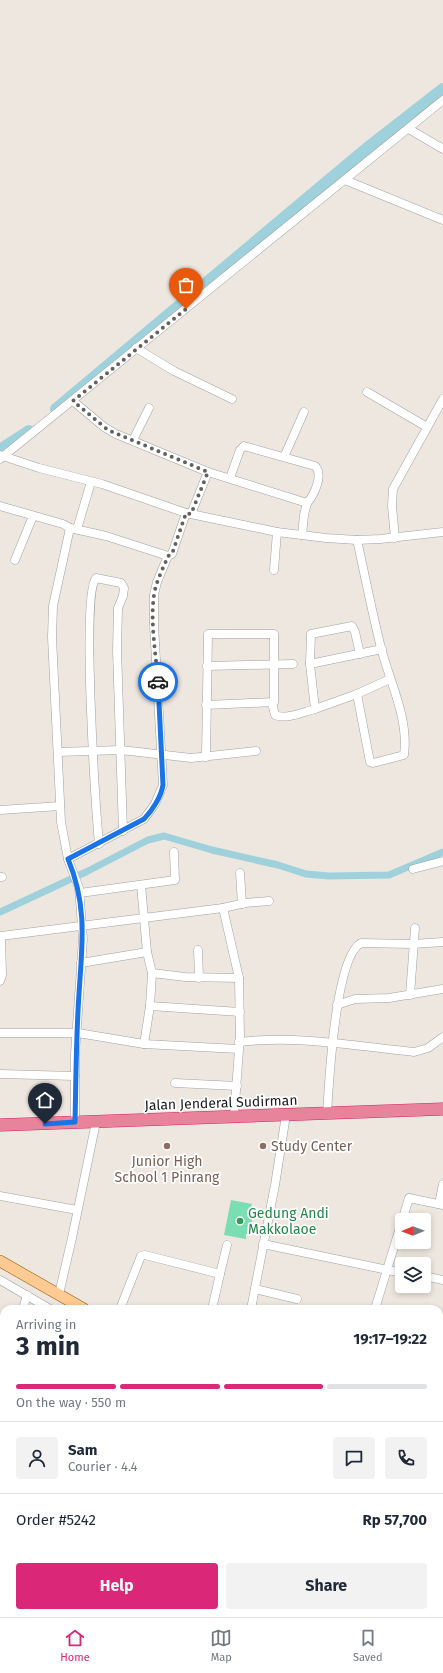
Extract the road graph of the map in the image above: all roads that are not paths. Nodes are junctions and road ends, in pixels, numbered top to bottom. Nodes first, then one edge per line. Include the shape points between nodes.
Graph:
1 (443, 100) edge
2 (412, 131) junction
3 (443, 149) edge
4 (348, 181) junction
5 (443, 220) edge
6 (136, 348) junction
7 (367, 392) dead end
8 (232, 399) dead end
9 (443, 399) edge
10 (73, 401) junction
11 (148, 408) dead end
12 (304, 412) dead end
13 (427, 427) junction
14 (133, 440) junction
15 (1, 457) edge
16 (284, 457) junction
17 (208, 472) junction
18 (230, 478) junction
19 (92, 482) junction
20 (307, 503) junction
21 (0, 506) edge
22 (188, 513) junction
23 (33, 516) junction
24 (74, 528) junction
25 (277, 532) junction
26 (443, 532) edge
27 (302, 536) junction
28 (395, 538) junction
29 (357, 540) junction
30 (168, 556) junction
31 (15, 560) dead end
32 (274, 570) dead end
33 (382, 649) junction
34 (360, 654) junction
35 (293, 664) dead end
36 (310, 664) junction
37 (274, 665) junction
38 (207, 666) junction
39 (390, 679) junction
40 (357, 694) junction
41 (272, 703) junction
42 (206, 705) junction
43 (315, 709) junction
44 (121, 750) junction
45 (93, 751) junction
46 (256, 751) dead end
47 (58, 752) junction
48 (162, 755) junction
49 (206, 757) junction
50 (60, 806) junction
51 (0, 810) edge
52 (123, 831) junction
53 (99, 844) junction
54 (174, 852) dead end
55 (69, 861) junction
56 (443, 861) edge
57 (412, 869) dead end
58 (240, 873) dead end
59 (141, 885) junction
60 (80, 893) junction
61 (269, 901) dead end
62 (242, 904) junction
63 (223, 908) junction
64 (143, 917) junction
65 (82, 926) junction
66 (415, 928) dead end
67 (443, 942) edge
68 (413, 944) junction
69 (198, 950) dead end
70 (147, 952) junction
71 (81, 963) junction
72 (152, 974) junction
73 (199, 978) junction
74 (239, 978) junction
75 (0, 981) edge
76 (443, 989) edge
77 (410, 995) junction
78 (338, 1005) junction
79 (150, 1006) junction
80 (240, 1012) junction
81 (0, 1033) edge
82 (78, 1033) junction
83 (443, 1038) edge
84 (333, 1043) junction
85 (144, 1044) junction
86 (239, 1045) junction
87 (0, 1074) edge
88 (75, 1076) junction
89 (175, 1083) dead end
90 (237, 1086) junction
91 (443, 1109) edge
92 (327, 1114) junction
93 (286, 1115) junction
94 (234, 1117) junction
95 (75, 1122) junction
96 (96, 1122) junction
97 (0, 1125) edge
98 (443, 1184) edge
99 (0, 1196) edge
100 (441, 1205) edge
101 (77, 1210) junction
102 (263, 1244) junction
103 (227, 1245) dead end
104 (0, 1261) edge
105 (387, 1270) junction
106 (395, 1272) edge
107 (220, 1274) junction
108 (431, 1277) edge
109 (0, 1280) edge
110 (443, 1280) edge
111 (255, 1289) junction
112 (59, 1294) junction
113 (27, 1295) junction
114 (297, 1299) dead end
115 (24, 1305) edge
116 (43, 1305) edge
117 (77, 1305) edge
118 (121, 1305) edge
119 (213, 1305) edge
120 (252, 1305) edge
121 (376, 1305) edge

1 - 2 street
2 - 3 street
2 - 4 street
4 - 5 street
4 - 6 street
6 - 8 street via 174,371
6 - 10 street
7 - 13 street
9 - 13 street
10 - 14 street via 108,430
10 - 15 street
11 - 14 street
12 - 16 street
13 - 28 street via 392,493
14 - 17 street
15 - 19 street
16 - 18 street via 242,446
16 - 20 street via 318,468 314,491
17 - 18 street
17 - 22 street
18 - 20 street
19 - 22 street
19 - 24 street
20 - 27 street
21 - 23 street
22 - 25 street
22 - 30 street via 172,554
23 - 24 street
23 - 31 street
24 - 30 street
24 - 47 street via 53,606
25 - 27 street
25 - 32 street
26 - 28 street
27 - 29 street
28 - 29 street
29 - 33 street
30 - 48 street via 154,595
33 - 34 street
33 - 39 street
34 - 36 street
34 - 36 street via 352,626 318,632 311,634
35 - 37 street
36 - 43 street
37 - 38 street
37 - 38 street via 274,634 248,633 208,634
37 - 41 street via 275,698
38 - 42 street
39 - 40 street
39 - 40 street via 404,733 404,755 370,762
40 - 43 street
41 - 42 street
41 - 43 street via 277,717
42 - 49 street
44 - 45 street
44 - 45 street via 117,622 124,588 122,584 96,578 91,593 90,616
44 - 48 street
44 - 52 street
45 - 47 street
45 - 53 street
46 - 49 street
47 - 50 street
48 - 49 street
48 - 52 street via 163,785 160,795 144,819
50 - 51 street
50 - 55 street
52 - 53 street
53 - 55 street
54 - 59 street via 175,880
55 - 60 street
56 - 57 street
58 - 62 street
59 - 60 street
59 - 64 street
60 - 65 street
61 - 62 street
62 - 63 street
63 - 64 street
63 - 74 street
64 - 65 street
64 - 70 street
65 - 71 street
65 - 75 street via 1,936
66 - 68 street
67 - 68 street
68 - 77 street
68 - 78 street via 377,942 357,945 346,965
69 - 73 street
70 - 71 street
70 - 72 street
71 - 82 street
72 - 73 street
72 - 79 street
73 - 74 street
74 - 80 street
76 - 77 street
77 - 78 street via 355,999
78 - 84 street
79 - 80 street
79 - 85 street
80 - 86 street
81 - 82 street
82 - 85 street
82 - 88 street
83 - 84 street via 428,1048 414,1052
84 - 86 street via 276,1039
84 - 92 street
85 - 86 street
86 - 90 street
87 - 88 street
88 - 95 street
89 - 90 street
90 - 94 street
91 - 92 highway, Jalan Jenderal Sudirman
92 - 93 highway, Jalan Jenderal Sudirman
93 - 94 highway, Jalan Jenderal Sudirman
93 - 102 street
94 - 96 highway, Jalan Jenderal Sudirman
95 - 96 highway, Jalan Jenderal Sudirman
95 - 97 highway, Jalan Jenderal Sudirman
96 - 101 street
98 - 100 street
99 - 101 street
100 - 105 street via 409,1198
101 - 112 street
102 - 105 street
102 - 111 street
103 - 107 street
104 - 112 main road
105 - 106 street
105 - 121 street
107 - 118 street via 143,1255 139,1257
107 - 119 street
108 - 110 street
109 - 113 street
111 - 114 street
111 - 120 street
112 - 117 main road
113 - 115 street
113 - 116 street

